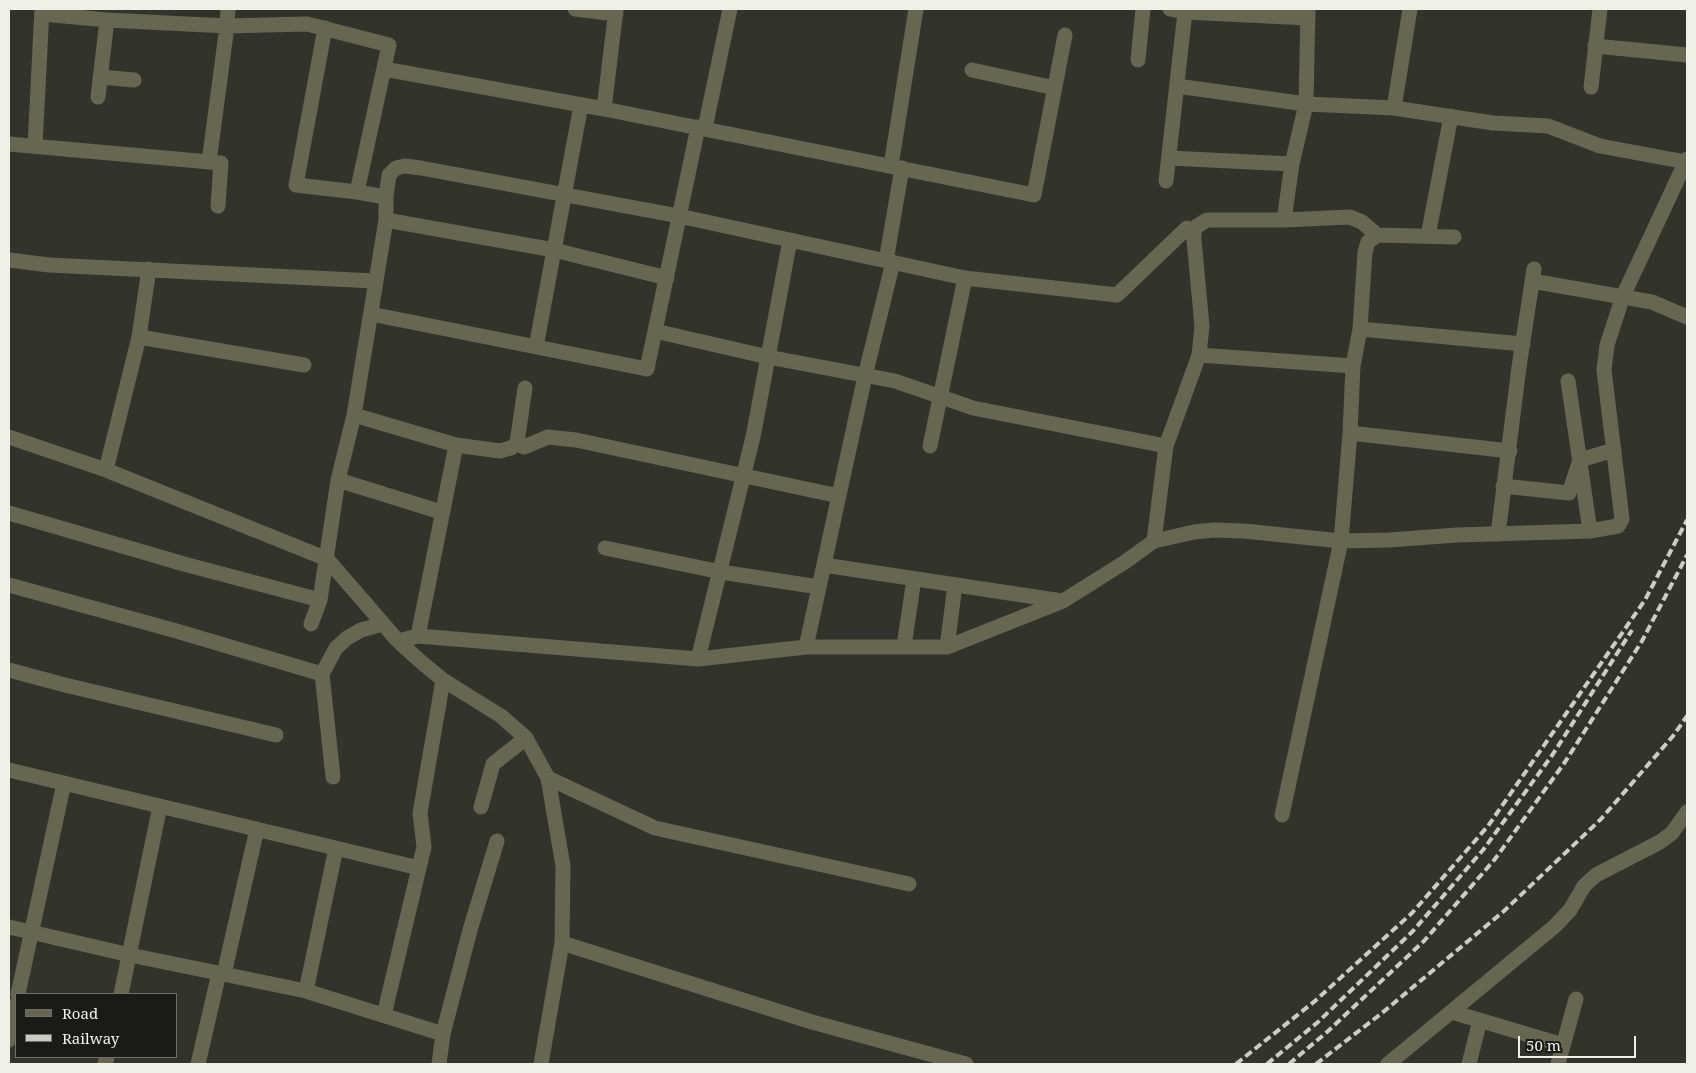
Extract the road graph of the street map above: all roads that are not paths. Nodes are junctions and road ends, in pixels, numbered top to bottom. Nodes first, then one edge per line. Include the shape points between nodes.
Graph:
1 (228, 9) edge
2 (575, 9) edge
3 (730, 9) edge
4 (916, 9) edge
5 (1143, 9) edge
6 (1410, 9) edge
7 (1600, 9) edge
8 (1177, 10) edge
9 (42, 11) edge
10 (616, 12) edge
11 (1308, 13) edge
12 (107, 20) junction
13 (227, 26) junction
14 (325, 28) junction
15 (1065, 35) dead end
16 (1595, 46) junction
17 (1687, 55) edge
18 (1138, 60) dead end
19 (384, 69) junction
20 (972, 70) dead end
21 (100, 77) junction
22 (134, 80) dead end
23 (1177, 86) junction
24 (1592, 87) dead end
25 (1055, 88) junction
26 (98, 97) dead end
27 (1306, 104) junction
28 (581, 105) junction
29 (1394, 108) junction
30 (604, 109) junction
31 (1451, 116) junction
32 (702, 128) junction
33 (9, 144) edge
34 (36, 146) junction
35 (1169, 158) junction
36 (1686, 161) edge
37 (209, 162) junction
38 (1292, 164) junction
39 (897, 167) junction
40 (1166, 181) dead end
41 (357, 192) junction
42 (563, 196) junction
43 (386, 197) junction
44 (218, 206) dead end
45 (680, 216) junction
46 (386, 220) junction
47 (1284, 220) junction
48 (1187, 228) dead end
49 (1377, 236) junction
50 (1428, 236) junction
51 (1454, 238) dead end
52 (790, 240) junction
53 (554, 250) junction
54 (9, 260) edge
55 (889, 262) junction
56 (149, 269) junction
57 (667, 278) junction
58 (965, 278) junction
59 (375, 281) junction
60 (1623, 296) junction
61 (371, 314) junction
62 (1687, 317) edge
63 (1360, 329) junction
64 (655, 331) junction
65 (139, 337) junction
66 (1523, 344) junction
67 (536, 347) junction
68 (1199, 355) junction
69 (768, 357) junction
70 (304, 366) dead end
71 (1353, 366) junction
72 (865, 376) junction
73 (1568, 381) dead end
74 (525, 388) dead end
75 (939, 396) junction
76 (354, 416) junction
77 (1350, 433) junction
78 (9, 437) edge
79 (516, 443) junction
80 (456, 445) junction
81 (930, 446) dead end
82 (1166, 446) junction
83 (1614, 450) junction
84 (1510, 451) junction
85 (1580, 460) junction
86 (106, 470) junction
87 (743, 476) junction
88 (338, 480) junction
89 (1503, 486) junction
90 (839, 496) junction
91 (441, 512) junction
92 (9, 513) edge
93 (1590, 531) junction
94 (1498, 534) junction
95 (1154, 541) junction
96 (1340, 541) junction
97 (605, 548) dead end
98 (327, 559) junction
99 (824, 565) junction
100 (721, 572) junction
101 (914, 578) junction
102 (9, 585) edge
103 (955, 585) junction
104 (819, 588) junction
105 (320, 600) junction
106 (1063, 601) junction
107 (311, 624) dead end
108 (383, 624) junction
109 (418, 636) junction
110 (398, 641) junction
111 (904, 646) junction
112 (946, 647) junction
113 (806, 648) junction
114 (698, 659) junction
115 (9, 670) edge
116 (322, 674) junction
117 (443, 680) junction
118 (276, 735) dead end
119 (526, 738) junction
120 (9, 770) edge
121 (333, 778) dead end
122 (548, 778) junction
123 (64, 784) junction
124 (160, 806) junction
125 (481, 806) dead end
126 (1687, 812) edge
127 (1282, 815) dead end
128 (257, 829) junction
129 (497, 841) dead end
130 (336, 848) junction
131 (419, 868) junction
132 (909, 884) dead end
133 (9, 927) edge
134 (31, 932) junction
135 (562, 943) junction
136 (130, 955) junction
137 (221, 974) junction
138 (306, 990) junction
139 (18, 993) edge
140 (121, 993) edge
141 (1576, 999) dead end
142 (15, 1009) edge
143 (1452, 1012) junction
144 (384, 1015) junction
145 (1480, 1020) junction
146 (443, 1034) junction
147 (9, 1040) edge
148 (1563, 1045) junction
149 (198, 1064) edge
150 (439, 1064) edge
151 (541, 1064) edge
152 (966, 1064) edge
153 (1388, 1064) edge
154 (1469, 1064) edge
155 (1558, 1064) edge

1 - 13 street
2 - 10 street
3 - 32 street
4 - 39 street
5 - 18 street
6 - 29 street
7 - 16 street
8 - 11 street
8 - 23 street
9 - 12 street
9 - 34 street
10 - 30 street
11 - 27 street
12 - 13 street
12 - 21 street
13 - 14 street via 307,24
13 - 37 street
14 - 19 street via 389,45
14 - 41 street via 296,185
15 - 25 street
16 - 17 street
16 - 24 street
19 - 28 street
19 - 41 street
20 - 25 street
21 - 22 street
21 - 26 street
23 - 27 street
23 - 35 street
25 - 39 street via 1034,194
27 - 29 street
27 - 38 street
28 - 30 street
28 - 42 street
29 - 31 street
30 - 32 street
31 - 36 street via 1493,123 1548,126 1600,146
31 - 50 street
32 - 39 street
32 - 45 street
33 - 34 street
34 - 37 street
35 - 38 street
35 - 40 street
36 - 60 street
37 - 44 street via 221,163
38 - 47 street
39 - 55 street
41 - 43 street
42 - 43 street via 405,166 396,168 389,175
42 - 45 street
42 - 53 street
43 - 46 street
45 - 52 street
45 - 57 street
46 - 53 street
46 - 59 street
47 - 49 street via 1350,217 1362,222
47 - 68 street via 1207,220 1197,226 1194,240 1202,326
48 - 58 street via 1117,295
49 - 50 street
49 - 63 street via 1368,242 1365,252
50 - 51 street
52 - 55 street
52 - 69 street
53 - 57 street
53 - 67 street
54 - 56 street
55 - 58 street
55 - 72 street
56 - 59 street
56 - 65 street
57 - 64 street
58 - 75 street
59 - 61 street
60 - 62 street via 1652,302
60 - 66 street via 1533,275
60 - 83 street via 1607,345 1604,370
61 - 67 street
61 - 76 street
63 - 66 street
63 - 71 street
64 - 67 street via 647,369
64 - 69 street
65 - 70 street
65 - 86 street
66 - 84 street
68 - 71 street
68 - 82 street
69 - 72 street
69 - 87 street
71 - 77 street
72 - 75 street via 895,381
72 - 90 street
73 - 85 street
74 - 79 street
75 - 81 street
75 - 82 street via 973,408
76 - 80 street
76 - 88 street
77 - 84 street
77 - 96 street
78 - 86 street
79 - 80 street via 500,451
79 - 87 street via 524,446 548,436 576,440
80 - 91 street
82 - 95 street
83 - 85 street
83 - 93 street via 1622,519 1618,526
84 - 89 street
85 - 89 street via 1569,493
85 - 93 street
86 - 98 street
87 - 90 street
87 - 100 street
88 - 91 street
88 - 98 street
89 - 94 street
90 - 99 street
91 - 109 street
92 - 105 street
93 - 94 street
94 - 96 street
95 - 96 street via 1214,530
95 - 106 street
96 - 127 street
97 - 100 street
98 - 105 street
98 - 108 street
99 - 101 street
99 - 104 street
100 - 104 street
100 - 114 street
101 - 103 street
101 - 111 street
102 - 116 street
103 - 106 street
103 - 112 street
104 - 113 street
105 - 107 street
106 - 112 street
108 - 110 street
108 - 116 street via 347,638 336,648
109 - 110 street
109 - 114 street
110 - 117 street
111 - 112 street
111 - 113 street
113 - 114 street
115 - 118 street
116 - 121 street
117 - 119 street via 501,716
117 - 131 street via 420,813 424,847
119 - 122 street
119 - 125 street via 493,764
120 - 123 street
122 - 132 street via 655,828
122 - 135 street via 562,866
123 - 124 street
123 - 134 street
124 - 128 street
124 - 136 street
126 - 143 street via 1660,842 1596,875 1584,886 1556,926
128 - 130 street
128 - 137 street
129 - 146 street
130 - 131 street
130 - 138 street
131 - 144 street
133 - 134 street
134 - 136 street
134 - 139 street
135 - 151 street
135 - 152 street via 812,1022
136 - 137 street
136 - 140 street
137 - 138 street
137 - 149 street
138 - 144 street
141 - 148 street
142 - 147 street
143 - 145 street
143 - 153 street
144 - 146 street
145 - 148 street
145 - 154 street
146 - 150 street
148 - 155 street

